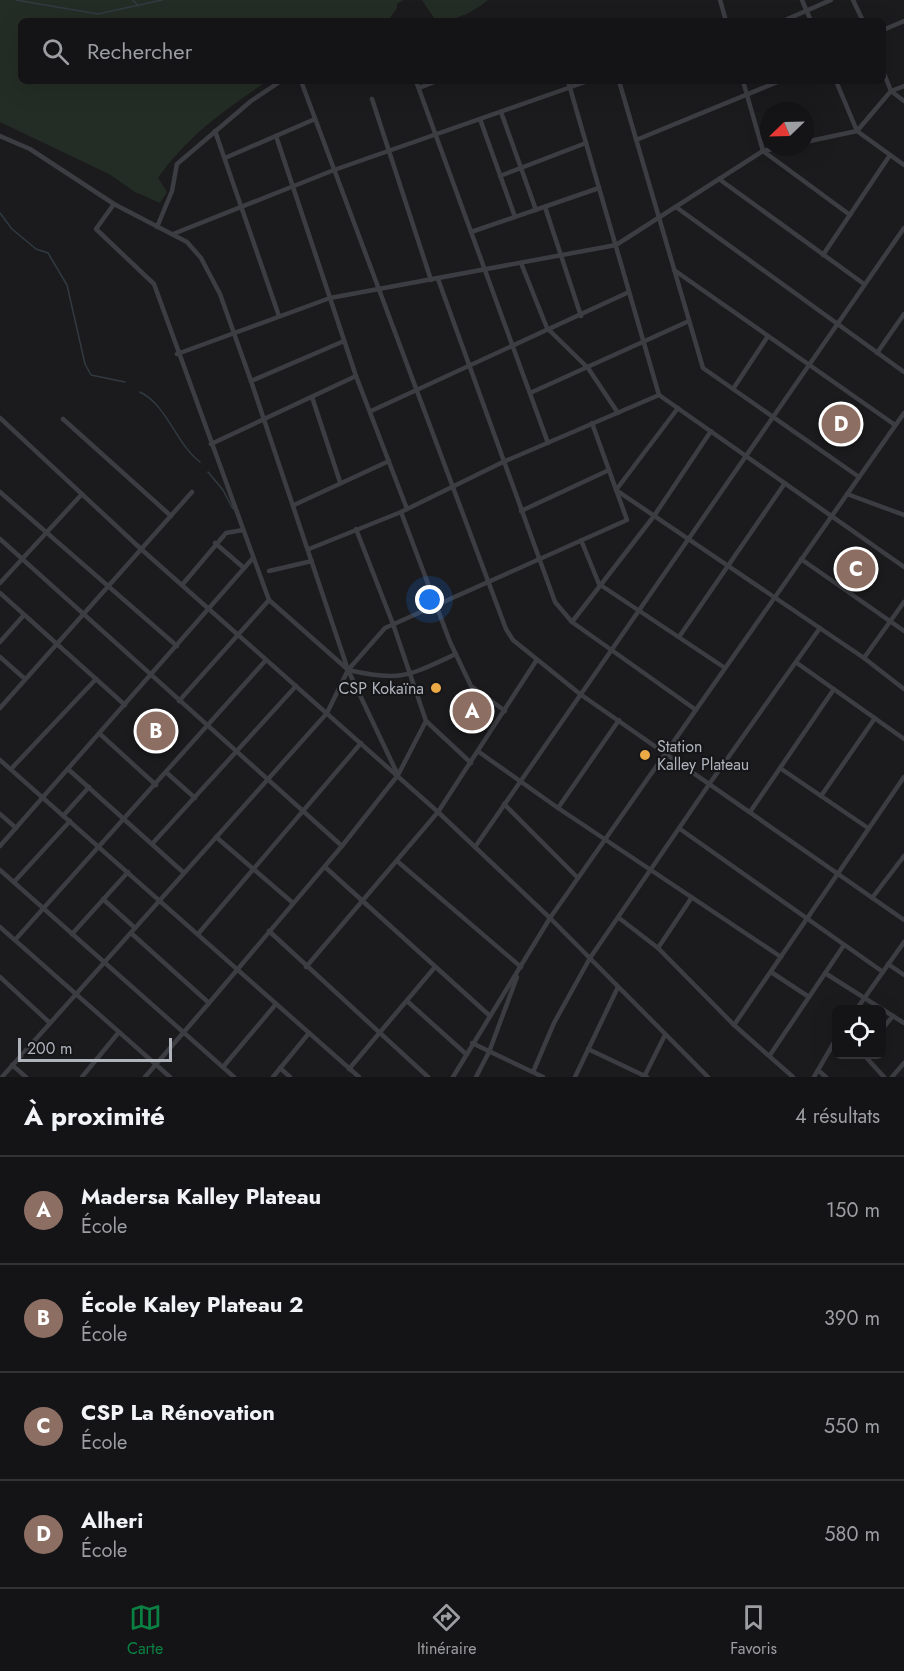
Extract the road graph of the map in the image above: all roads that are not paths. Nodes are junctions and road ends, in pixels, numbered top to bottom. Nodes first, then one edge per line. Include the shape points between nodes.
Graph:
1 (720, 0) edge
2 (802, 0) edge
3 (831, 0) edge
4 (853, 0) edge
5 (807, 11) junction
6 (725, 18) edge
7 (790, 18) edge
8 (810, 18) edge
9 (861, 18) edge
10 (904, 21) edge
11 (886, 29) edge
12 (886, 78) edge
13 (276, 84) edge
14 (302, 84) edge
15 (417, 84) edge
16 (429, 84) edge
17 (569, 84) edge
18 (579, 84) edge
19 (620, 84) edge
20 (744, 84) edge
21 (773, 84) edge
22 (837, 84) edge
23 (904, 86) edge
24 (570, 87) junction
25 (419, 88) junction
26 (891, 91) junction
27 (747, 95) junction
28 (372, 99) dead end
29 (904, 101) edge
30 (501, 111) junction
31 (315, 119) junction
32 (480, 119) junction
33 (215, 130) junction
34 (857, 131) junction
35 (436, 134) junction
36 (0, 136) edge
37 (276, 136) junction
38 (636, 140) junction
39 (760, 140) edge
40 (814, 140) edge
41 (586, 143) junction
42 (390, 150) junction
43 (760, 153) edge
44 (770, 156) edge
45 (890, 156) junction
46 (225, 158) junction
47 (904, 165) edge
48 (521, 168) junction
49 (334, 170) junction
50 (500, 176) junction
51 (719, 179) junction
52 (292, 186) junction
53 (599, 188) junction
54 (114, 204) junction
55 (242, 206) junction
56 (545, 207) junction
57 (675, 207) junction
58 (536, 210) junction
59 (850, 215) junction
60 (515, 217) junction
61 (659, 218) junction
62 (157, 227) junction
63 (904, 228) edge
64 (471, 232) junction
65 (173, 234) junction
66 (616, 245) junction
67 (823, 255) junction
68 (561, 256) junction
69 (521, 263) junction
70 (485, 270) junction
71 (674, 270) junction
72 (438, 279) junction
73 (431, 280) junction
74 (864, 284) junction
75 (378, 291) junction
76 (629, 292) junction
77 (330, 298) junction
78 (904, 314) edge
79 (279, 316) junction
80 (581, 316) junction
81 (689, 321) junction
82 (837, 324) junction
83 (550, 330) junction
84 (234, 333) junction
85 (768, 336) junction
86 (642, 340) junction
87 (344, 341) junction
88 (512, 344) junction
89 (877, 352) junction
90 (177, 354) junction
91 (469, 364) junction
92 (808, 364) junction
93 (588, 368) junction
94 (904, 372) edge
95 (356, 376) junction
96 (251, 381) junction
97 (733, 389) junction
98 (416, 390) junction
99 (530, 393) junction
100 (658, 395) junction
101 (312, 397) junction
102 (678, 408) junction
103 (371, 411) junction
104 (618, 413) junction
105 (904, 413) edge
106 (772, 417) junction
107 (0, 418) edge
108 (63, 419) dead end
109 (265, 421) junction
110 (592, 423) junction
111 (895, 425) junction
112 (711, 431) junction
113 (548, 443) junction
114 (211, 444) junction
115 (745, 456) junction
116 (389, 461) junction
117 (503, 462) junction
118 (609, 470) junction
119 (859, 477) junction
120 (340, 482) junction
121 (785, 483) junction
122 (452, 487) junction
123 (616, 490) junction
124 (0, 492) edge
125 (192, 492) dead end
126 (82, 494) junction
127 (847, 494) junction
128 (294, 505) junction
129 (404, 510) junction
130 (521, 511) junction
131 (904, 515) edge
132 (171, 516) junction
133 (654, 516) junction
134 (832, 516) junction
135 (356, 529) junction
136 (243, 530) junction
137 (46, 533) junction
138 (0, 539) edge
139 (688, 539) junction
140 (581, 540) junction
141 (215, 543) junction
142 (141, 549) junction
143 (309, 549) junction
144 (253, 558) junction
145 (22, 559) junction
146 (539, 559) junction
147 (801, 559) junction
148 (312, 561) junction
149 (728, 566) junction
150 (904, 567) edge
151 (244, 568) junction
152 (269, 571) dead end
153 (488, 582) junction
154 (0, 583) edge
155 (599, 584) junction
156 (182, 585) junction
157 (108, 586) junction
158 (0, 593) edge
159 (775, 597) junction
160 (269, 600) junction
161 (904, 602) edge
162 (438, 606) junction
163 (209, 609) junction
164 (639, 610) junction
165 (83, 614) junction
166 (24, 615) junction
167 (890, 621) junction
168 (572, 622) junction
169 (393, 624) junction
170 (820, 628) junction
171 (904, 631) edge
172 (237, 635) junction
173 (679, 637) junction
174 (0, 642) edge
175 (57, 644) junction
176 (177, 646) junction
177 (611, 650) junction
178 (456, 654) junction
179 (0, 657) edge
180 (864, 658) junction
181 (266, 660) junction
182 (536, 661) junction
183 (797, 663) junction
184 (725, 668) junction
185 (348, 670) junction
186 (151, 675) junction
187 (409, 676) junction
188 (25, 679) junction
189 (96, 679) junction
190 (296, 686) junction
191 (834, 689) junction
192 (904, 689) edge
193 (580, 694) junction
194 (179, 700) junction
195 (125, 705) junction
196 (0, 707) edge
197 (696, 710) junction
198 (505, 711) junction
199 (327, 713) junction
200 (875, 718) junction
201 (619, 720) junction
202 (426, 721) junction
203 (209, 727) junction
204 (100, 734) junction
205 (904, 739) edge
206 (361, 744) junction
207 (236, 751) junction
208 (479, 752) junction
209 (666, 753) junction
210 (0, 760) edge
211 (471, 763) junction
212 (780, 768) junction
213 (10, 769) junction
214 (68, 769) junction
215 (167, 773) junction
216 (398, 775) junction
217 (904, 777) edge
218 (267, 780) junction
219 (520, 781) junction
220 (710, 783) junction
221 (156, 785) junction
222 (89, 787) junction
223 (821, 796) junction
224 (43, 798) junction
225 (195, 798) junction
226 (504, 804) junction
227 (558, 808) junction
228 (303, 811) junction
229 (438, 812) junction
230 (750, 812) junction
231 (0, 814) edge
232 (63, 816) junction
233 (124, 818) junction
234 (70, 821) junction
235 (16, 828) junction
236 (868, 828) junction
237 (680, 829) junction
238 (216, 837) junction
239 (605, 840) junction
240 (152, 844) junction
241 (0, 846) edge
242 (98, 846) junction
243 (342, 846) junction
244 (475, 846) junction
245 (904, 856) edge
246 (397, 861) junction
247 (325, 867) junction
248 (253, 869) junction
249 (0, 870) edge
250 (128, 872) junction
251 (652, 872) junction
252 (184, 873) junction
253 (837, 873) junction
254 (578, 878) junction
255 (14, 882) junction
256 (692, 897) junction
257 (872, 898) junction
258 (103, 899) junction
259 (159, 900) junction
260 (362, 901) junction
261 (292, 903) junction
262 (42, 908) junction
263 (807, 917) junction
264 (550, 918) junction
265 (619, 918) junction
266 (904, 920) edge
267 (0, 927) edge
268 (133, 930) junction
269 (269, 931) junction
270 (72, 934) junction
271 (198, 934) junction
272 (15, 940) junction
273 (904, 942) edge
274 (844, 945) junction
275 (658, 948) junction
276 (781, 957) junction
277 (590, 958) junction
278 (104, 962) junction
279 (888, 964) junction
280 (306, 967) junction
281 (435, 967) junction
282 (521, 967) junction
283 (237, 969) junction
284 (771, 972) junction
285 (883, 972) junction
286 (825, 973) junction
287 (904, 975) edge
288 (0, 977) edge
289 (618, 987) junction
290 (76, 994) junction
291 (809, 997) junction
292 (865, 997) junction
293 (407, 1001) junction
294 (208, 1003) junction
295 (276, 1004) junction
296 (859, 1005) edge
297 (490, 1016) junction
298 (893, 1016) junction
299 (50, 1023) junction
300 (904, 1023) edge
301 (886, 1024) edge
302 (734, 1025) junction
303 (119, 1032) junction
304 (183, 1032) junction
305 (309, 1033) junction
306 (380, 1033) junction
307 (665, 1035) junction
308 (472, 1043) junction
309 (832, 1048) edge
310 (588, 1049) junction
311 (489, 1052) junction
312 (466, 1054) junction
313 (770, 1055) junction
314 (868, 1059) edge
315 (904, 1063) edge
316 (12, 1065) junction
317 (156, 1065) junction
318 (223, 1067) junction
319 (280, 1068) junction
320 (349, 1069) junction
321 (819, 1071) junction
322 (533, 1072) junction
323 (645, 1076) edge
324 (2, 1077) edge
325 (26, 1077) edge
326 (82, 1077) edge
327 (145, 1077) edge
328 (170, 1077) edge
329 (234, 1077) edge
330 (273, 1077) edge
331 (290, 1077) edge
332 (359, 1077) edge
333 (428, 1077) edge
334 (453, 1077) edge
335 (476, 1077) edge
336 (543, 1077) edge
337 (575, 1077) edge
338 (708, 1077) edge
339 (793, 1077) edge
340 (814, 1077) edge
341 (826, 1077) edge
342 (884, 1077) edge
343 (892, 1077) edge

1 - 6 street
2 - 5 street
3 - 5 street
4 - 9 street
5 - 7 street
5 - 8 street
10 - 11 street
12 - 26 street
13 - 33 street
14 - 31 street
15 - 25 street
16 - 25 street
17 - 24 street
18 - 24 street
19 - 38 street
20 - 27 street
21 - 27 street
22 - 34 street
23 - 26 street
24 - 30 street
24 - 41 street
25 - 35 street
26 - 29 street
26 - 34 street
27 - 38 street
27 - 39 street
28 - 42 street
30 - 32 street
30 - 48 street
31 - 37 street
31 - 49 street
32 - 35 street
32 - 50 street
33 - 46 street
33 - 62 street via 177,164 172,191
34 - 40 street
34 - 45 street
35 - 42 street
35 - 64 street
36 - 54 street via 30,149
37 - 46 street
37 - 52 street
38 - 61 street
41 - 48 street
41 - 53 street
42 - 49 street
42 - 73 street
43 - 51 street
44 - 59 street
45 - 47 street
45 - 59 street
46 - 55 street
48 - 50 street
48 - 58 street
49 - 52 street
49 - 75 street
50 - 60 street
51 - 57 street
51 - 67 street
52 - 55 street
52 - 77 street
53 - 56 street
53 - 66 street
54 - 62 street
54 - 90 street via 96,230 154,284
55 - 65 street
55 - 79 street
56 - 58 street
56 - 68 street
57 - 61 street
57 - 82 street
58 - 60 street
59 - 67 street
60 - 64 street
61 - 66 street
61 - 71 street
62 - 65 street
63 - 74 street
64 - 70 street
65 - 84 street via 187,242 201,258
66 - 68 street
66 - 76 street
67 - 74 street
68 - 69 street
68 - 80 street
69 - 70 street
69 - 83 street
70 - 72 street
70 - 88 street
71 - 81 street
71 - 85 street
72 - 73 street
72 - 91 street
73 - 75 street
74 - 82 street
75 - 77 street
75 - 98 street
76 - 80 street
76 - 86 street
77 - 79 street
77 - 87 street
78 - 89 street
79 - 84 street
80 - 83 street
81 - 86 street
81 - 97 street via 703,368
82 - 89 street
82 - 92 street
83 - 88 street
83 - 93 street
84 - 90 street
84 - 96 street
85 - 92 street
85 - 97 street
86 - 93 street
86 - 100 street
87 - 95 street
87 - 96 street
88 - 91 street
88 - 99 street
89 - 94 street
90 - 114 street
91 - 98 street
91 - 117 street
92 - 106 street
92 - 111 street
93 - 99 street
93 - 104 street
95 - 101 street
95 - 103 street
96 - 109 street
97 - 106 street
98 - 103 street
98 - 122 street
99 - 113 street
100 - 102 street
100 - 104 street
101 - 109 street
101 - 120 street
102 - 112 street
102 - 123 street
103 - 116 street
104 - 110 street
105 - 111 street
106 - 115 street
106 - 119 street
107 - 126 street
108 - 132 street
109 - 114 street
109 - 128 street
110 - 113 street
110 - 118 street
111 - 119 street
112 - 115 street
112 - 133 street
113 - 117 street
114 - 136 street
115 - 121 street
115 - 139 street
116 - 120 street
116 - 129 street
117 - 122 street
117 - 130 street
118 - 123 street
118 - 130 street
119 - 127 street
120 - 128 street
121 - 134 street
121 - 149 street
122 - 129 street
122 - 153 street
123 - 133 street
123 - 140 street via 627,520
124 - 137 street
125 - 132 street
126 - 137 street
126 - 142 street
127 - 131 street
127 - 134 street
128 - 143 street
129 - 135 street
129 - 162 street
130 - 146 street
132 - 142 street
133 - 139 street
133 - 155 street
134 - 147 street
134 - 150 street
135 - 143 street
135 - 169 street
136 - 141 street via 226,533
136 - 144 street
137 - 145 street
137 - 157 street
138 - 145 street
139 - 149 street
139 - 164 street
140 - 146 street
140 - 155 street
141 - 151 street
141 - 156 street
142 - 156 street
142 - 157 street
143 - 148 street
144 - 151 street
144 - 160 street
145 - 154 street
145 - 165 street
146 - 153 street
146 - 168 street via 555,602
147 - 159 street
147 - 167 street
148 - 152 street
148 - 185 street
149 - 159 street
149 - 173 street
151 - 163 street
153 - 162 street
153 - 182 street via 509,634
155 - 164 street
155 - 168 street
156 - 163 street
157 - 165 street
157 - 176 street
158 - 166 street
159 - 170 street
159 - 184 street
160 - 172 street
160 - 185 street
161 - 167 street
162 - 169 street
162 - 178 street
163 - 172 street
163 - 176 street
164 - 173 street
164 - 177 street
165 - 175 street
165 - 186 street
166 - 174 street
166 - 175 street
167 - 171 street
167 - 180 street
168 - 177 street
169 - 185 street
169 - 187 street
170 - 180 street
170 - 183 street
172 - 181 street
172 - 194 street
173 - 184 street
175 - 188 street
175 - 189 street
176 - 186 street
177 - 193 street
177 - 197 street
178 - 187 street
178 - 198 street via 471,686
179 - 188 street
180 - 192 street
181 - 190 street
181 - 203 street
182 - 193 street
182 - 198 street
183 - 191 street
183 - 220 street
184 - 197 street
185 - 187 street via 381,678
185 - 199 street
185 - 216 street
186 - 194 street
186 - 195 street
187 - 202 street
188 - 196 street
189 - 195 street
189 - 213 street
190 - 199 street
190 - 207 street
191 - 200 street
191 - 212 street
193 - 201 street
193 - 219 street
194 - 203 street
195 - 204 street
197 - 209 street
198 - 208 street
199 - 206 street
199 - 218 street
200 - 205 street
200 - 223 street
201 - 209 street
201 - 227 street
202 - 211 street
202 - 216 street
203 - 207 street
203 - 215 street
204 - 214 street
204 - 221 street
206 - 216 street
206 - 228 street
207 - 218 street
207 - 225 street
208 - 211 street
208 - 219 street
209 - 220 street
209 - 239 street
210 - 213 street
211 - 229 street
212 - 223 street
212 - 230 street
213 - 224 street
214 - 222 street
214 - 224 street
215 - 221 street
215 - 225 street
216 - 229 street
216 - 243 street
217 - 236 street
218 - 228 street
218 - 238 street
219 - 226 street
219 - 227 street
220 - 230 street
220 - 237 street
221 - 233 street
222 - 232 street
222 - 233 street
223 - 236 street
224 - 232 street
224 - 235 street
225 - 240 street
226 - 244 street
226 - 254 street
227 - 239 street
228 - 243 street
228 - 248 street
229 - 244 street
229 - 246 street
230 - 253 street
231 - 235 street
232 - 234 street
233 - 240 street
233 - 242 street
234 - 242 street
234 - 255 street
235 - 241 street
236 - 253 street
237 - 251 street
237 - 263 street
238 - 248 street
238 - 252 street
239 - 251 street
239 - 254 street
240 - 252 street
242 - 250 street
242 - 262 street
243 - 247 street
244 - 264 street
245 - 257 street
246 - 260 street
246 - 282 street
247 - 260 street
247 - 261 street
248 - 261 street
248 - 271 street
249 - 255 street
250 - 258 street
250 - 259 street
251 - 256 street
251 - 265 street
252 - 259 street
253 - 257 street
253 - 263 street
254 - 264 street
255 - 262 street
256 - 275 street
256 - 276 street
257 - 266 street
258 - 268 street
258 - 270 street
259 - 268 street
259 - 271 street
260 - 280 street
260 - 281 street
261 - 269 street
262 - 270 street
262 - 272 street
263 - 274 street
263 - 276 street
264 - 277 street
264 - 282 street
265 - 275 street
265 - 277 street
267 - 272 street
268 - 278 street
268 - 294 street
269 - 280 street
269 - 283 street
270 - 278 street
271 - 283 street
272 - 290 street
273 - 279 street
274 - 285 street
274 - 286 street
275 - 302 street
276 - 284 street
277 - 289 street
277 - 322 street via 554,1023
278 - 290 street
278 - 304 street
279 - 285 street
279 - 287 street
280 - 306 street
281 - 293 street
281 - 297 street
282 - 297 street
282 - 311 street
283 - 294 street
283 - 295 street
284 - 291 street
284 - 302 street
285 - 292 street
286 - 291 street
286 - 292 street
288 - 299 street
289 - 307 street
289 - 310 street
290 - 299 street
290 - 303 street
291 - 313 street
292 - 296 street
292 - 298 street
293 - 306 street
293 - 312 street
294 - 304 street
295 - 305 street
295 - 318 street
297 - 308 street
298 - 300 street
298 - 301 street
299 - 316 street
302 - 313 street
303 - 317 street
303 - 326 street
304 - 317 street
304 - 318 street
305 - 319 street
305 - 320 street
306 - 320 street
306 - 333 street
307 - 323 street
307 - 338 street
308 - 311 street
308 - 312 street
309 - 321 street
310 - 323 street
310 - 337 street
311 - 322 street
311 - 335 street
312 - 334 street
313 - 339 street
314 - 342 street
315 - 343 street
316 - 324 street
316 - 325 street
317 - 327 street
317 - 328 street
318 - 329 street
319 - 330 street
319 - 331 street
320 - 332 street
321 - 340 street
321 - 341 street
322 - 336 street

